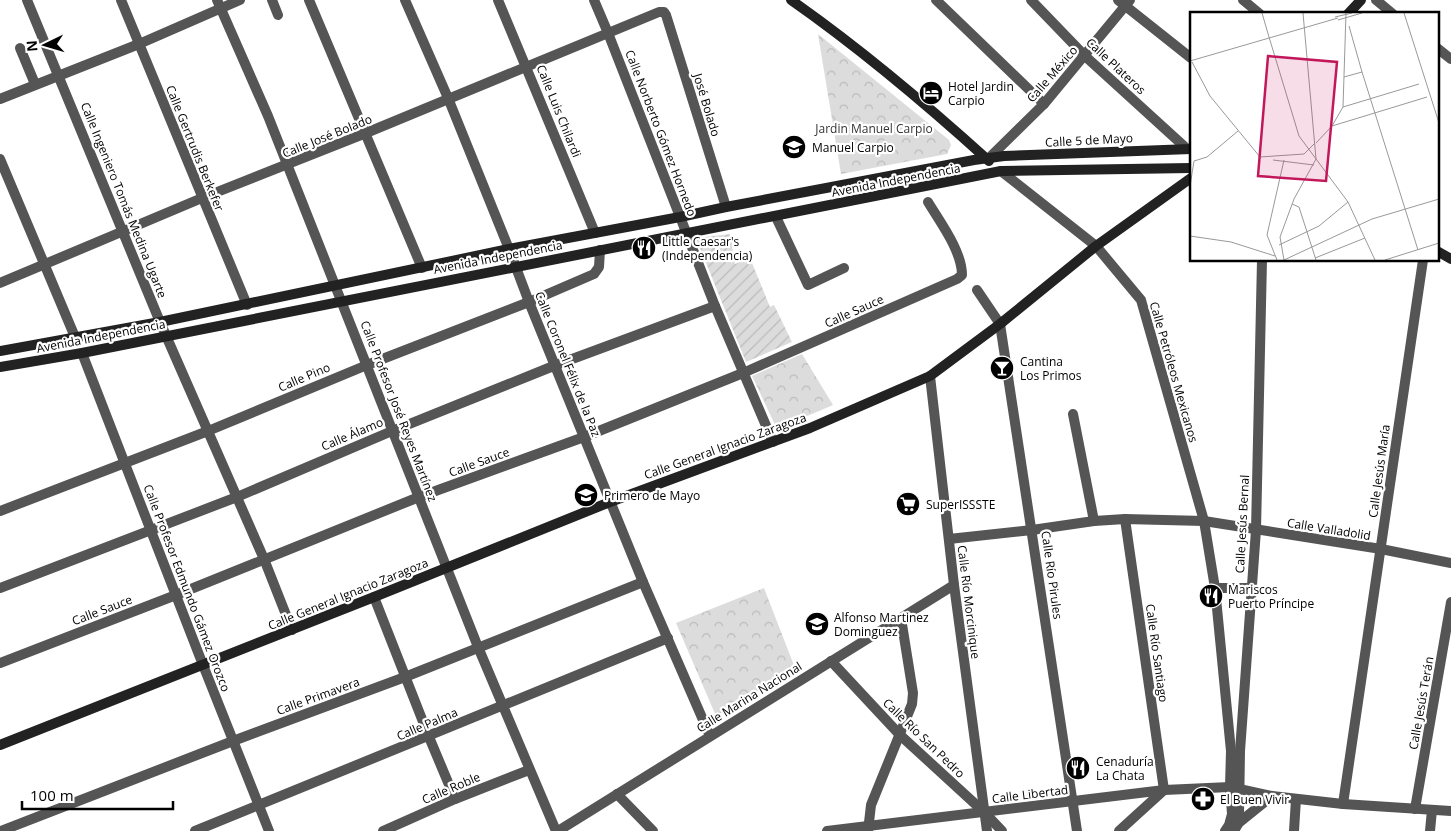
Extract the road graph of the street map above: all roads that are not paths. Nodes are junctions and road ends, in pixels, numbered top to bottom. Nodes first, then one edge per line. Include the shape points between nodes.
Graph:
1 (27, 0) edge
2 (121, 0) edge
3 (240, 0) edge
4 (272, 0) edge
5 (309, 0) edge
6 (405, 0) edge
7 (498, 0) edge
8 (594, 0) edge
9 (791, 0) edge
10 (936, 0) edge
11 (1031, 0) edge
12 (1243, 0) edge
13 (1361, 0) edge
14 (1376, 0) edge
15 (1124, 2) edge
16 (219, 4) edge
17 (664, 12) joint
18 (1258, 12) edge
19 (1350, 12) edge
20 (1391, 12) edge
21 (278, 16) dead end
22 (608, 33) junction
23 (139, 44) junction
24 (20, 48) dead end
25 (1438, 49) edge
26 (1085, 56) junction
27 (1190, 57) edge
28 (1451, 59) edge
29 (527, 66) junction
30 (58, 75) junction
31 (35, 84) junction
32 (448, 98) junction
33 (0, 99) edge
34 (1044, 104) junction
35 (366, 134) junction
36 (1189, 148) edge
37 (0, 159) edge
38 (988, 159) junction
39 (287, 165) junction
40 (1190, 168) edge
41 (1002, 171) junction
42 (1190, 179) edge
43 (202, 198) junction
44 (928, 202) dead end
45 (726, 207) junction
46 (680, 217) junction
47 (776, 217) junction
48 (124, 231) junction
49 (595, 232) junction
50 (688, 234) junction
51 (1096, 246) junction
52 (510, 249) junction
53 (600, 250) junction
54 (1438, 252) edge
55 (1451, 259) edge
56 (1262, 261) edge
57 (1423, 261) edge
58 (44, 265) junction
59 (516, 266) junction
60 (422, 268) junction
61 (844, 268) dead end
62 (0, 283) edge
63 (336, 286) junction
64 (977, 290) dead end
65 (342, 301) junction
66 (529, 302) junction
67 (247, 305) junction
68 (715, 306) junction
69 (160, 322) junction
70 (1000, 324) junction
71 (166, 336) junction
72 (74, 337) junction
73 (0, 351) edge
74 (82, 353) junction
75 (367, 365) junction
76 (556, 365) junction
77 (0, 367) edge
78 (743, 373) junction
79 (930, 376) junction
80 (1073, 414) dead end
81 (208, 431) junction
82 (392, 431) junction
83 (584, 437) junction
84 (773, 442) junction
85 (126, 463) junction
86 (237, 496) junction
87 (419, 497) junction
88 (610, 502) junction
89 (0, 511) edge
90 (1125, 519) junction
91 (1094, 521) junction
92 (1204, 521) junction
93 (152, 530) junction
94 (1032, 530) junction
95 (1256, 530) junction
96 (949, 539) junction
97 (1381, 549) junction
98 (264, 559) junction
99 (1451, 562) edge
100 (446, 568) junction
101 (643, 582) junction
102 (954, 585) junction
103 (0, 588) edge
104 (1215, 588) junction
105 (1251, 588) junction
106 (176, 595) junction
107 (374, 597) junction
108 (1451, 602) edge
109 (901, 618) junction
110 (292, 630) junction
111 (668, 638) junction
112 (478, 647) junction
113 (831, 661) junction
114 (0, 663) edge
115 (203, 665) junction
116 (405, 677) junction
117 (502, 705) junction
118 (900, 735) junction
119 (710, 736) junction
120 (429, 737) junction
121 (233, 741) junction
122 (0, 745) edge
123 (529, 770) junction
124 (1235, 788) junction
125 (1164, 790) junction
126 (617, 794) junction
127 (1272, 796) junction
128 (1296, 798) junction
129 (455, 799) junction
130 (1073, 801) junction
131 (1343, 804) junction
132 (260, 806) junction
133 (1415, 809) junction
134 (1432, 810) junction
135 (1451, 811) edge
136 (984, 812) junction
137 (868, 829) edge
138 (1231, 829) edge
139 (1, 831) edge
140 (196, 831) edge
141 (269, 831) edge
142 (383, 831) edge
143 (557, 831) edge
144 (653, 831) edge
145 (827, 831) edge
146 (987, 831) edge
147 (1002, 831) edge
148 (1077, 831) edge
149 (1119, 831) edge
150 (1294, 831) edge
151 (1430, 831) edge

1 - 30 street, Calle Ingeniero Tomás Medina Ugarte
2 - 23 street, Calle Gertrudis Berkefer
3 - 16 street
4 - 21 street
5 - 35 street
6 - 32 street, Calle Coronel Félix de la Paz
7 - 29 street, Calle Luis Chilardi
8 - 22 street, Calle Norberto Gómez Hornedo
9 - 38 main road, Calle Petróleos Mexicanos via 911,92
10 - 34 street
11 - 26 street, Calle Plateros
12 - 18 street
13 - 19 main road
14 - 20 street
15 - 26 street, Calle México
15 - 27 street
16 - 23 street
16 - 39 street, Calle Profesor José Reyes Martínez
17 - 22 street, Calle José Bolado
17 - 45 street, José Bolado
22 - 29 street, Calle José Bolado
22 - 46 street, Calle Norberto Gómez Hornedo
23 - 30 street
23 - 43 street, Calle Gertrudis Berkefer
24 - 31 street
25 - 28 street
26 - 34 street, Calle México
26 - 36 street, Calle Plateros
29 - 32 street, Calle José Bolado
29 - 49 street, Calle Luis Chilardi
30 - 31 street
30 - 48 street, Calle Ingeniero Tomás Medina Ugarte
31 - 33 street
32 - 35 street, Calle José Bolado
32 - 52 street, Calle Coronel Félix de la Paz
34 - 38 street, Calle México
35 - 39 street, Calle José Bolado
35 - 60 street
36 - 38 main road, Calle 5 de Mayo
37 - 58 street
38 - 41 main road, Calle Petróleos Mexicanos
38 - 45 main road, Avenida Independencia
39 - 43 street, Calle José Bolado
39 - 63 street, Calle Profesor José Reyes Martínez
40 - 41 main road
41 - 47 main road, Avenida Independencia
41 - 51 street, Calle Petróleos Mexicanos
42 - 51 main road, Calle General Ignacio Zaragoza
43 - 48 street, Calle José Bolado
43 - 67 street, Calle Gertrudis Berkefer
44 - 78 street, Calle Sauce via 952,242 962,275
45 - 46 main road, Avenida Independencia
46 - 49 main road, Avenida Independencia
46 - 50 street, Calle Norberto Gómez Hornedo
47 - 50 main road, Avenida Independencia
47 - 61 street via 808,284
48 - 58 street, Calle José Bolado
48 - 69 street, Calle Ingeniero Tomás Medina Ugarte
49 - 52 main road, Avenida Independencia
50 - 53 main road, Avenida Independencia
50 - 68 street, Calle Norberto Gómez Hornedo
51 - 70 main road, Calle General Ignacio Zaragoza
51 - 92 street, Calle Petróleos Mexicanos via 1141,300
52 - 59 street, Calle Coronel Félix de la Paz
52 - 60 main road, Avenida Independencia
53 - 59 main road, Avenida Independencia
53 - 66 street, Calle Pino via 599,267 594,274
54 - 55 main road
56 - 95 street, Calle Jesús Bernal
57 - 97 street, Calle Jesús María
58 - 62 street, Calle José Bolado
58 - 72 street
59 - 65 main road, Avenida Independencia
59 - 66 street, Calle Coronel Félix de la Paz
60 - 63 main road, Avenida Independencia
63 - 65 street, Calle Profesor José Reyes Martínez
63 - 67 main road, Avenida Independencia
64 - 70 street
65 - 71 main road, Avenida Independencia
65 - 75 street, Calle Profesor José Reyes Martínez
66 - 75 street, Calle Pino
66 - 76 street, Calle Coronel Félix de la Paz
67 - 69 main road, Avenida Independencia
68 - 76 street, Calle Álamo
68 - 78 street, Calle Norberto Gómez Hornedo
69 - 71 street, Calle Ingeniero Tomás Medina Ugarte
69 - 72 main road, Avenida Independencia
70 - 79 main road, Calle General Ignacio Zaragoza
70 - 94 street, Calle Río Pirules
71 - 74 main road, Avenida Independencia
71 - 81 street, Calle Ingeniero Tomás Medina Ugarte
72 - 73 main road, Avenida Independencia
74 - 77 main road, Avenida Independencia
74 - 85 street, Calle Profesor Edmundo Gámez Orozco
75 - 81 street, Calle Pino
75 - 82 street, Calle Profesor José Reyes Martínez
76 - 82 street, Calle Álamo
76 - 83 street, Calle Coronel Félix de la Paz
78 - 83 street, Calle Sauce
78 - 84 street, Calle Norberto Gómez Hornedo
79 - 84 main road, Calle General Ignacio Zaragoza
79 - 96 street, Calle Río Morcinique
80 - 91 street
81 - 85 street, Calle Pino
81 - 86 street, Calle Ingeniero Tomás Medina Ugarte
82 - 86 street, Calle Álamo
82 - 87 street, Calle Profesor José Reyes Martínez
83 - 87 street, Calle Sauce
83 - 88 street, Calle Coronel Félix de la Paz
84 - 88 main road, Calle General Ignacio Zaragoza
85 - 89 street, Calle Pino
85 - 93 street, Calle Profesor Edmundo Gámez Orozco
86 - 93 street, Calle Álamo
86 - 98 street, Calle Ingeniero Tomás Medina Ugarte
87 - 98 street, Calle Sauce
87 - 100 street, Calle Profesor José Reyes Martínez
88 - 100 main road, Calle General Ignacio Zaragoza
88 - 101 street, Calle Coronel Félix de la Paz
90 - 91 street
90 - 92 street
90 - 125 street, Calle Río Santiago
91 - 94 street
92 - 95 street, Calle Valladolid
92 - 104 street, Calle Petróleos Mexicanos
93 - 103 street, Calle Álamo
93 - 106 street, Calle Profesor Edmundo Gámez Orozco
94 - 96 street
94 - 130 street, Calle Río Pirules
95 - 97 street, Calle Valladolid
95 - 105 street, Calle Jesús Bernal
96 - 102 street, Calle Río Morcinique
97 - 99 street, Calle Valladolid
97 - 131 street, Calle Jesús María
98 - 106 street, Calle Sauce
98 - 110 street, Calle Ingeniero Tomás Medina Ugarte
100 - 107 main road, Calle General Ignacio Zaragoza
100 - 112 street, Calle Profesor José Reyes Martínez
101 - 111 street, Calle Coronel Félix de la Paz
101 - 112 street, Calle Primavera
102 - 109 street, Calle Marina Nacional
102 - 136 street, Calle Río Morcinique
104 - 105 street
104 - 124 street, Calle Petróleos Mexicanos
105 - 124 street, Calle Jesús Bernal
106 - 114 street, Calle Sauce
106 - 115 street, Calle Profesor Edmundo Gámez Orozco
107 - 110 main road, Calle General Ignacio Zaragoza
107 - 116 street
108 - 133 street, Calle Jesús Terán
109 - 113 street, Calle Marina Nacional
109 - 118 street via 913,693
110 - 115 main road, Calle General Ignacio Zaragoza
111 - 117 street, Calle Palma
111 - 119 street, Calle Coronel Félix de la Paz
112 - 116 street, Calle Primavera
112 - 117 street, Calle Profesor José Reyes Martínez
113 - 118 street, Calle Río San Pedro
113 - 119 street, Calle Marina Nacional
115 - 121 street, Calle Profesor Edmundo Gámez Orozco
115 - 122 main road, Calle General Ignacio Zaragoza
116 - 120 street
116 - 121 street, Calle Primavera
117 - 120 street, Calle Palma
117 - 123 street, Calle Profesor José Reyes Martínez
118 - 136 street, Calle Río San Pedro
118 - 137 street via 871,806
119 - 126 street, Calle Marina Nacional
120 - 129 street
120 - 132 street, Calle Palma
121 - 132 street, Calle Profesor Edmundo Gámez Orozco
121 - 139 street, Calle Primavera
123 - 129 street, Calle Roble
123 - 143 street, Calle Profesor José Reyes Martínez
124 - 125 street, Calle Libertad
124 - 127 street, Calle Libertad
124 - 138 street
125 - 130 street, Calle Libertad
125 - 149 street
126 - 143 street, Calle Marina Nacional
126 - 144 street
127 - 128 street, Calle Libertad
127 - 138 street
128 - 131 street, Calle Libertad
128 - 150 street
129 - 142 street, Calle Roble
130 - 136 street, Calle Libertad
130 - 148 street, Calle Río Pirules
131 - 133 street
132 - 140 street, Calle Palma
132 - 141 street, Calle Profesor Edmundo Gámez Orozco
133 - 134 street
134 - 135 street
134 - 151 street
136 - 137 street, Calle Libertad
136 - 146 street, Calle Río Morcinique
136 - 147 street, Calle Río San Pedro
137 - 145 street, Calle Libertad

